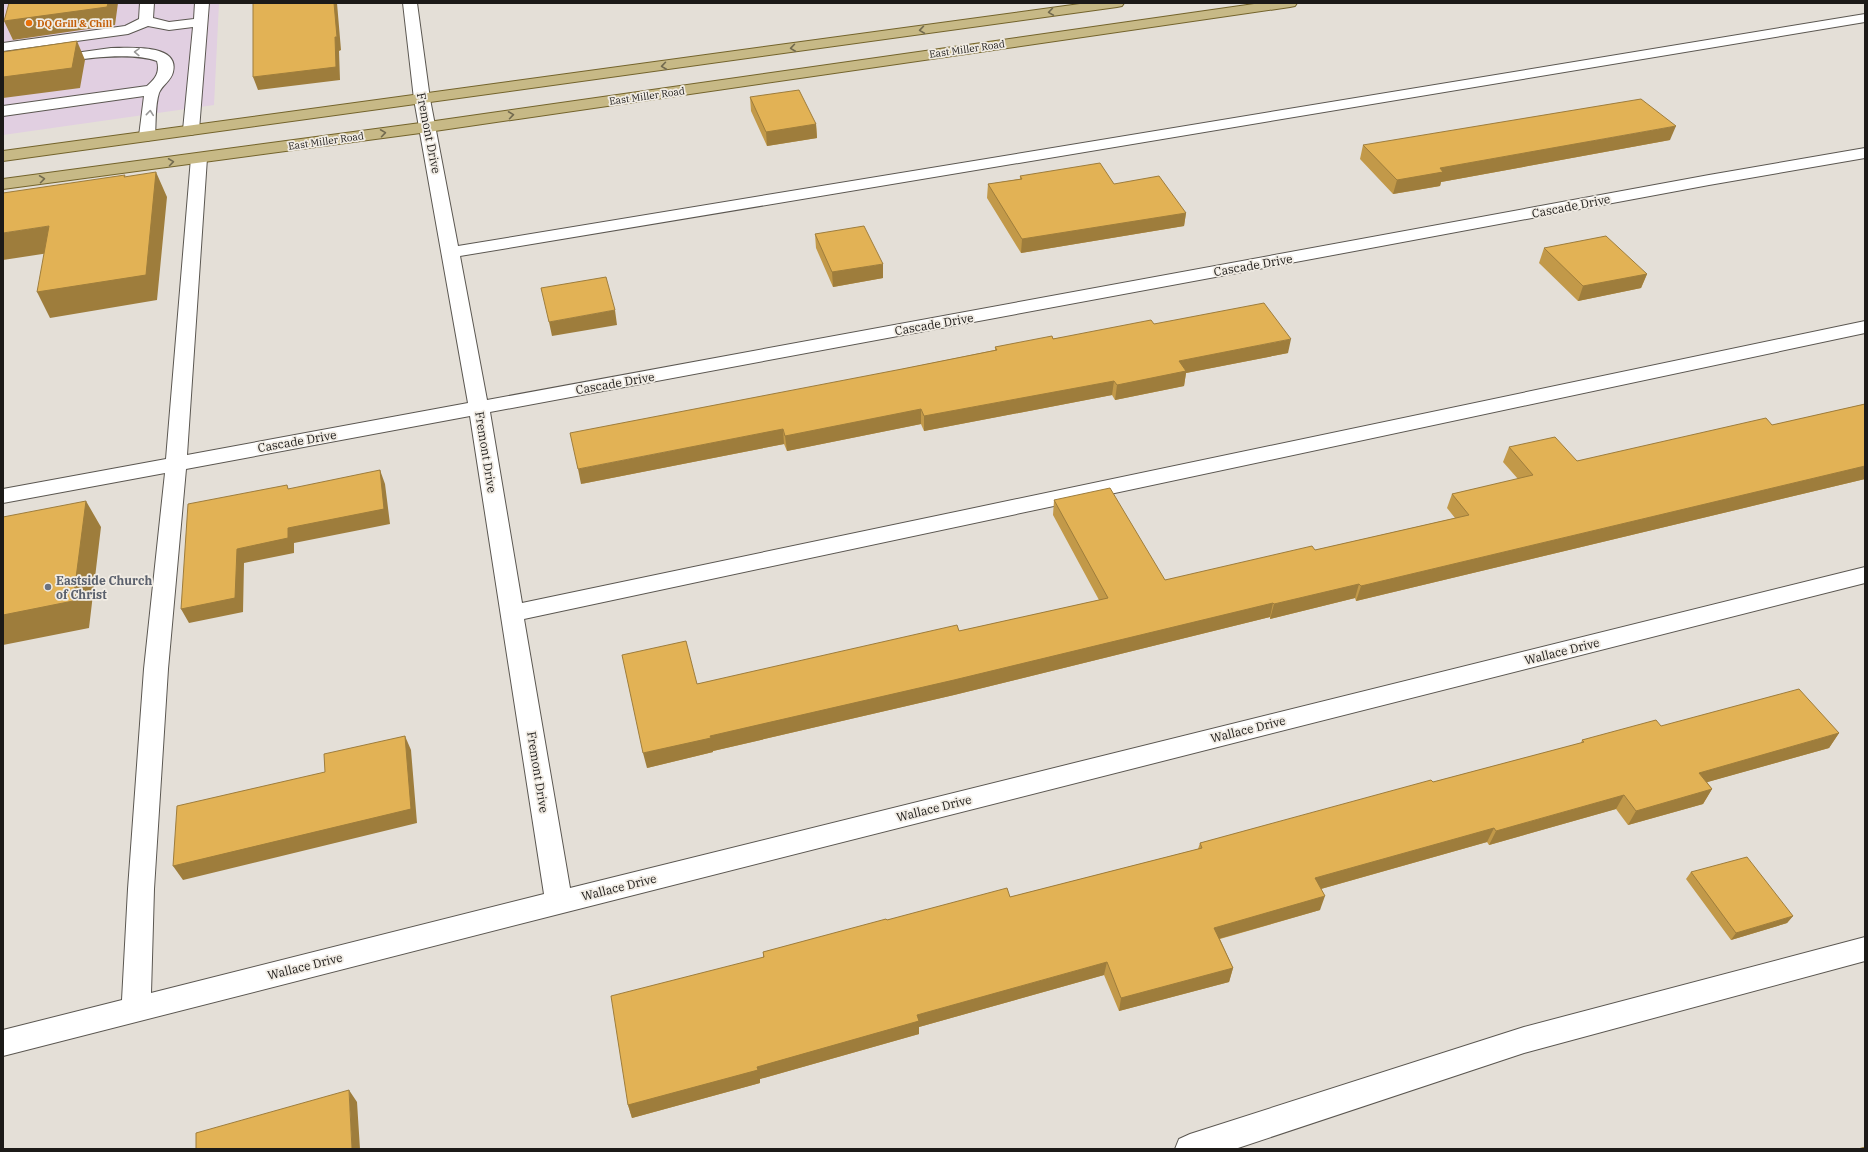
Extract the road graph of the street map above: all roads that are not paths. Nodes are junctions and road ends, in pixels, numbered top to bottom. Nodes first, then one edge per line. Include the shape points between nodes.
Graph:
1 (147, 3) edge
2 (202, 3) edge
3 (1117, 3) edge
4 (1183, 3) edge
5 (1290, 3) edge
6 (414, 4) edge
7 (1196, 16) junction
8 (1865, 18) edge
9 (146, 21) junction
10 (200, 22) junction
11 (3, 47) edge
12 (198, 51) junction
13 (161, 56) junction
14 (3, 67) edge
15 (152, 90) junction
16 (422, 99) junction
17 (3, 111) edge
18 (428, 127) junction
19 (191, 130) junction
20 (147, 136) junction
21 (1865, 152) edge
22 (3, 156) edge
23 (199, 158) junction
24 (3, 184) edge
25 (451, 252) junction
26 (1865, 327) edge
27 (479, 408) junction
28 (176, 464) junction
29 (3, 496) edge
30 (1865, 575) edge
31 (512, 613) junction
32 (559, 902) junction
33 (1865, 949) edge
34 (136, 1009) junction
35 (3, 1043) edge
36 (1190, 1149) edge

1 - 9 street
2 - 10 street
3 -> 16 main road
4 - 7 main road
5 - 7 main road, East Miller Road
6 - 16 street, Fremont Drive
18 -> 7 main road, East Miller Road
8 - 25 street
9 - 10 street via 169,26
9 - 11 street via 128,30
10 - 12 street
12 - 13 street
12 - 19 street
13 -> 14 street via 120,52
13 - 15 street via 167,64 164,78
15 - 17 street
20 -> 15 street
16 - 18 street, Fremont Drive
16 - 19 main road
23 -> 18 main road, East Miller Road
18 - 25 street, Fremont Drive
19 - 20 main road
20 - 22 main road
21 - 27 street, Cascade Drive
24 -> 23 main road, East Miller Road
23 - 28 street
25 - 27 street, Fremont Drive
26 - 31 street
27 - 28 street, Cascade Drive
27 - 31 street, Fremont Drive
28 - 29 street, Cascade Drive
28 - 34 street via 156,669 141,889
30 - 32 street, Wallace Drive
31 - 32 street, Fremont Drive
32 - 34 street, Wallace Drive
33 - 36 street via 1524,1040
34 - 35 street, Wallace Drive

